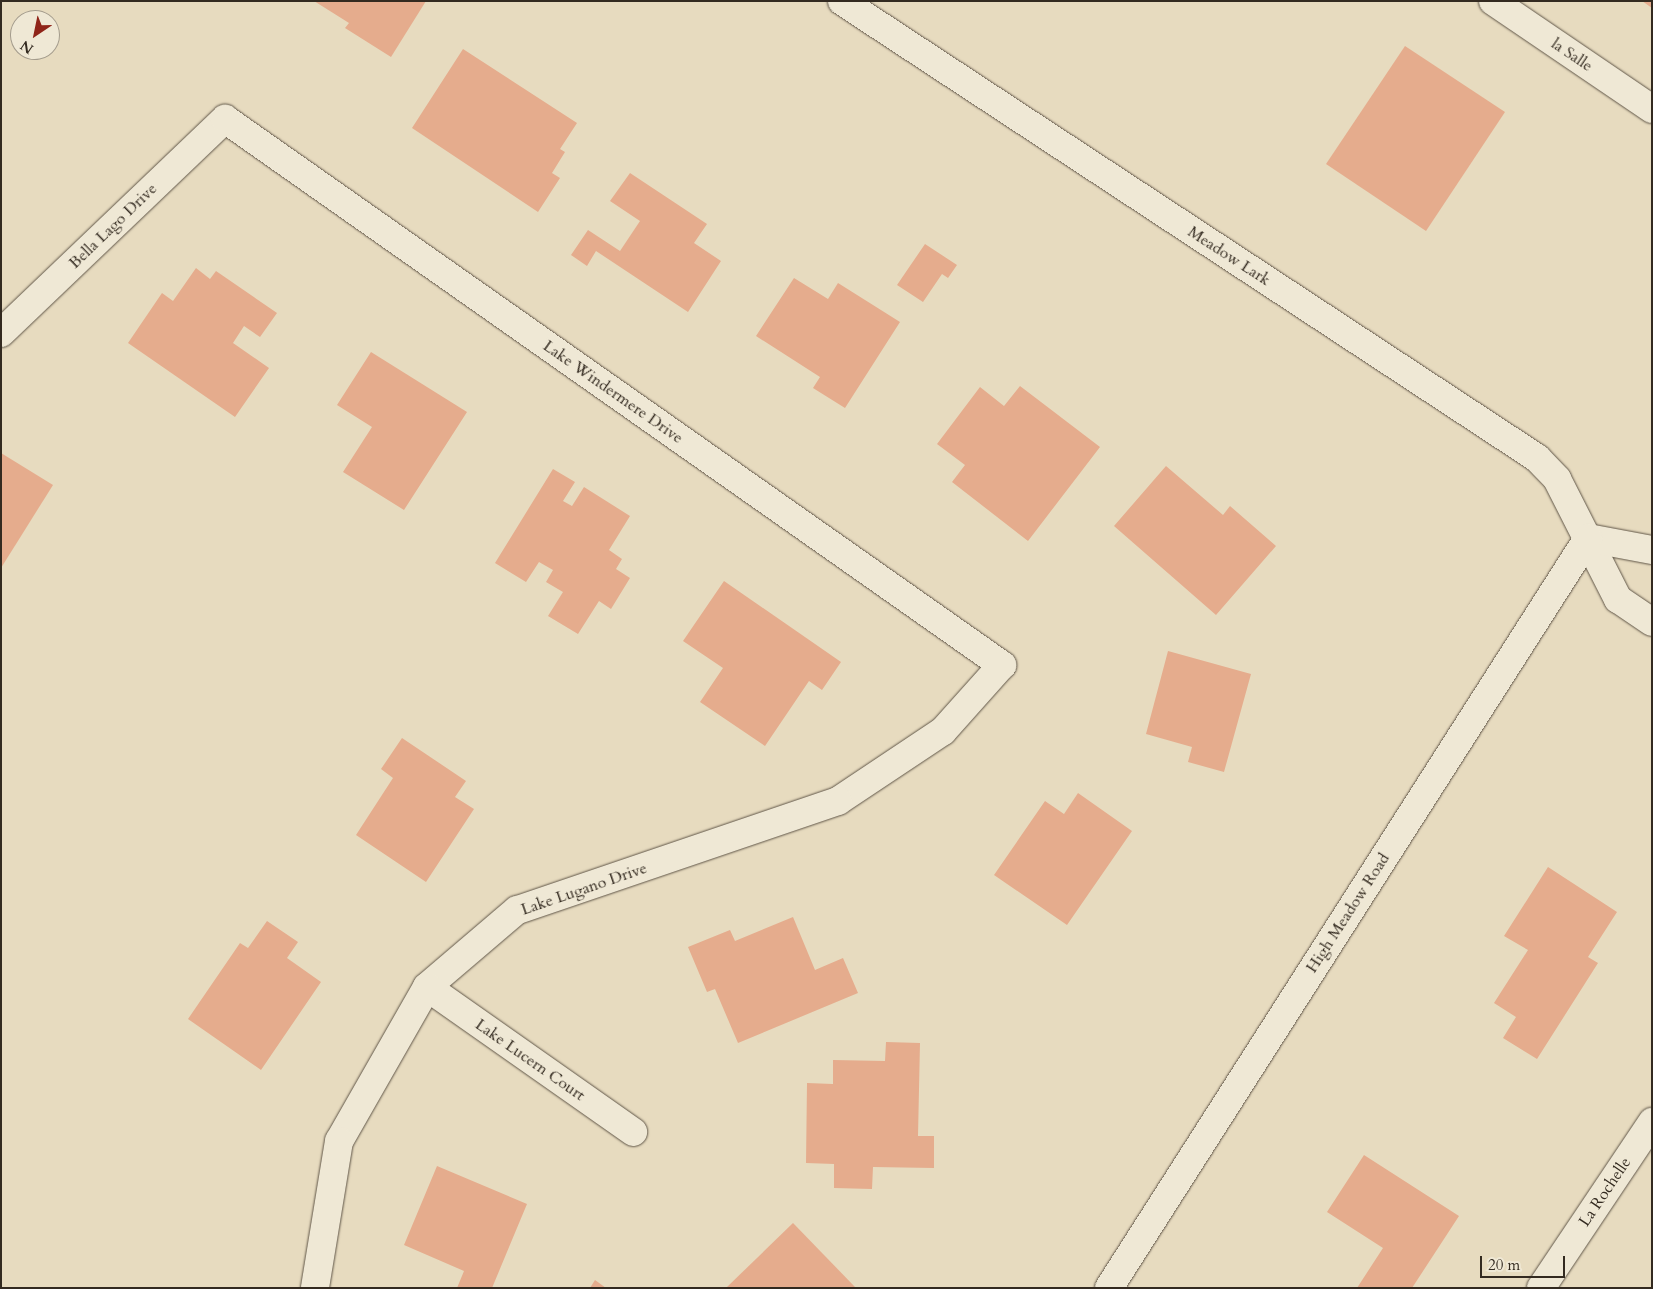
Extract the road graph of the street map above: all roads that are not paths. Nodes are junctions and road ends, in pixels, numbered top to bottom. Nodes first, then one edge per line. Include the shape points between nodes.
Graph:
1 (842, 1) edge
2 (1493, 1) edge
3 (1652, 109) edge
4 (225, 119) joint
5 (1, 333) edge
6 (1588, 538) junction
7 (1652, 550) edge
8 (1652, 622) edge
9 (1002, 665) joint
10 (428, 987) junction
11 (1652, 1122) edge
12 (633, 1132) dead end
13 (315, 1288) edge
14 (1108, 1288) edge
15 (1541, 1288) edge

1 - 6 street, Meadow Lark via 1537,458 1557,479
2 - 3 street, la Salle
4 - 5 street, Bella Lago Drive
4 - 9 street, Lake Windermere Drive
6 - 7 street
6 - 8 street, Meadow Lark via 1618,599
6 - 14 street, High Meadow Road
9 - 10 street, Lake Lugano Drive via 943,731 838,801 517,910
10 - 12 street, Lake Lucern Court
10 - 13 street, Lake Lugano Drive via 339,1141
11 - 15 street, La Rochelle

